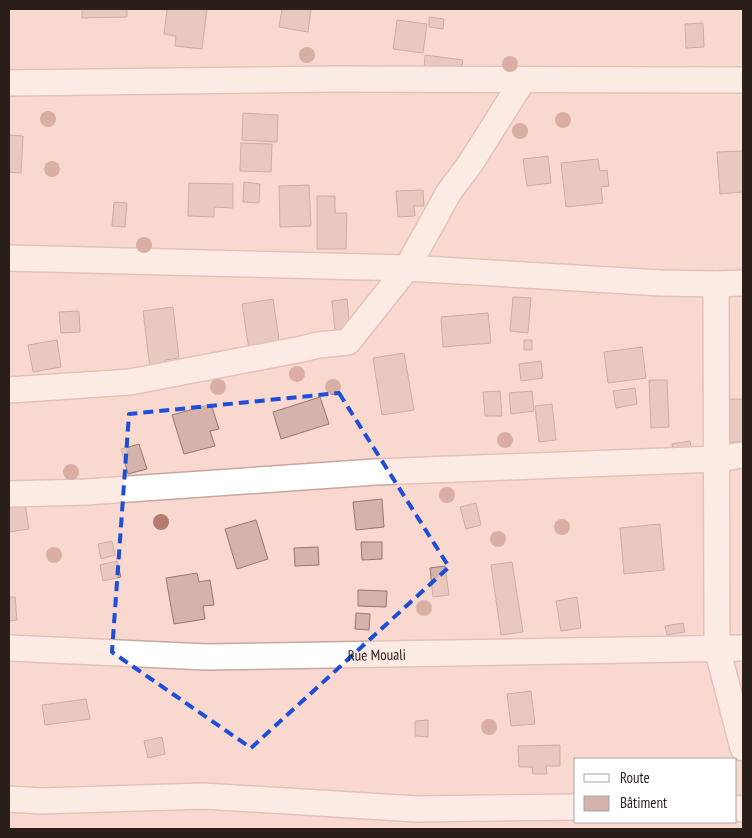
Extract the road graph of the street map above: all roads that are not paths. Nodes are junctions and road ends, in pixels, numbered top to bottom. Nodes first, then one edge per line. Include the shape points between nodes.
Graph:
1 (523, 80) junction
2 (743, 80) edge
3 (9, 83) edge
4 (9, 258) edge
5 (406, 268) junction
6 (743, 283) edge
7 (716, 284) junction
8 (9, 390) edge
9 (743, 455) edge
10 (717, 460) junction
11 (9, 494) edge
12 (9, 648) edge
13 (717, 648) junction
14 (743, 648) edge
15 (743, 748) edge
16 (9, 799) edge
17 (574, 806) edge

1 - 2 street
1 - 3 street
1 - 5 street via 449,192
4 - 5 street
5 - 7 street
5 - 8 street via 348,342 130,382
6 - 7 street
7 - 10 street
9 - 10 street
10 - 11 street via 375,472 86,492
10 - 13 street
12 - 13 street, Rue Mouali via 207,657
13 - 14 street, Rue Mouali
13 - 15 street
16 - 17 street via 203,796 417,809

